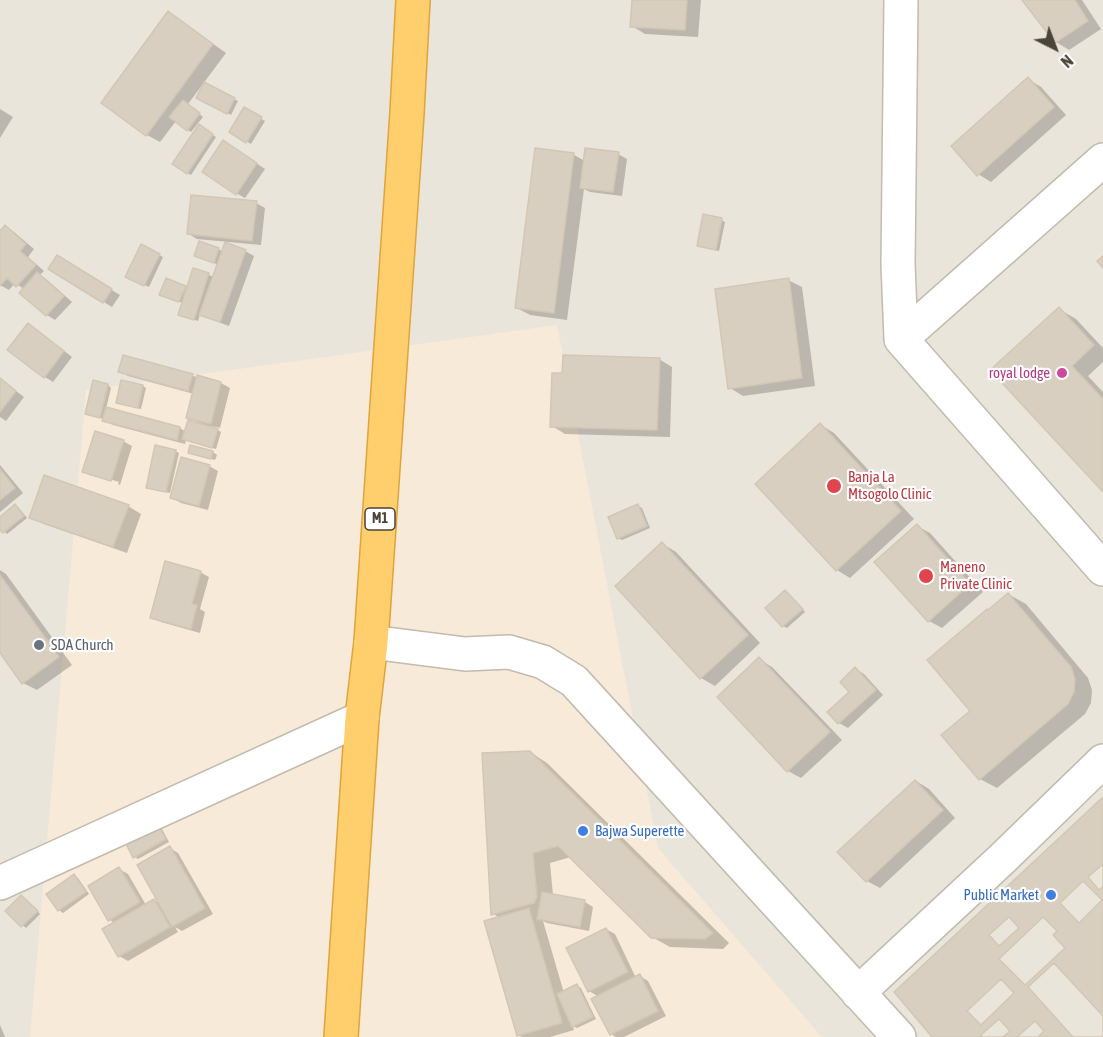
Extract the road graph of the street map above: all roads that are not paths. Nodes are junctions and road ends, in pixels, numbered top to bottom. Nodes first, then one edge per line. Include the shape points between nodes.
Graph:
1 (413, 0) edge
2 (901, 0) edge
3 (1103, 160) edge
4 (901, 339) junction
5 (1103, 569) edge
6 (371, 642) junction
7 (362, 718) junction
8 (1103, 761) edge
9 (0, 883) edge
10 (858, 993) junction
11 (341, 1037) edge
12 (899, 1037) edge

1 - 6 highway, M1
2 - 4 street
3 - 4 street
4 - 5 street
6 - 7 highway, M1
6 - 10 street via 465,654 509,652 543,662 574,681
7 - 9 street
7 - 11 highway, M1
8 - 10 street
10 - 12 street

